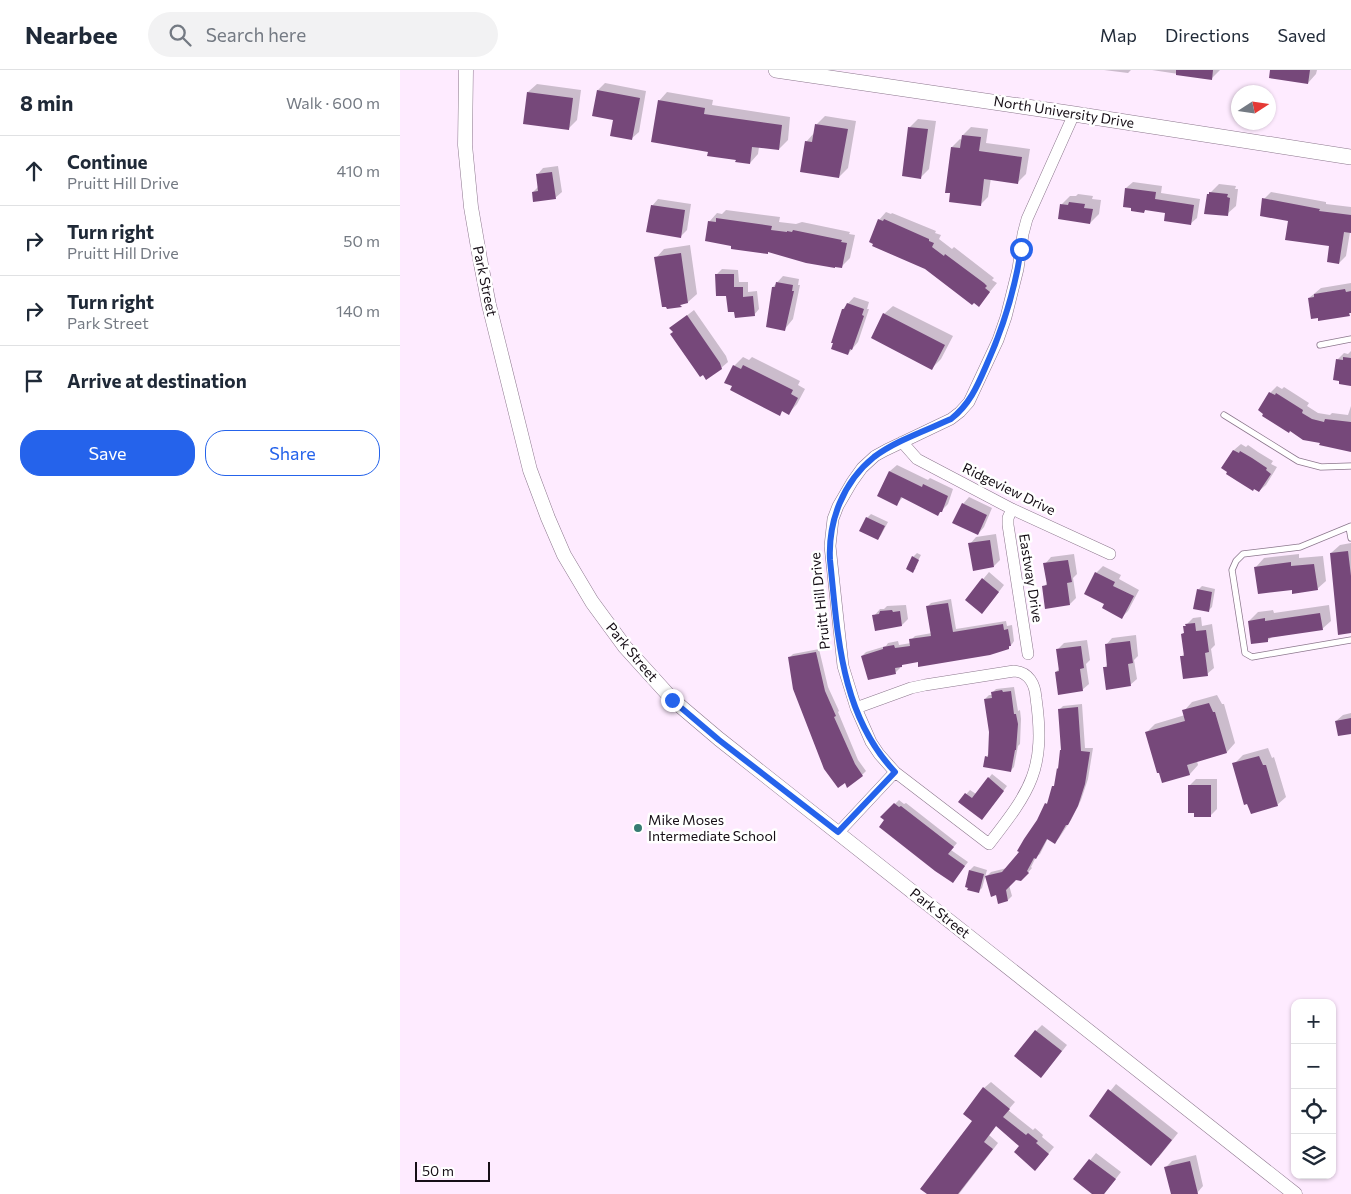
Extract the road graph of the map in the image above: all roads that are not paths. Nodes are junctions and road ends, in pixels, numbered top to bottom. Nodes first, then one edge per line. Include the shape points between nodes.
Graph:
1 (466, 70) edge
2 (776, 70) edge
3 (1074, 114) junction
4 (1351, 157) edge
5 (1351, 339) edge
6 (1320, 345) dead end
7 (1224, 414) dead end
8 (902, 442) junction
9 (1351, 466) edge
10 (1012, 508) junction
11 (1350, 526) edge
12 (1351, 538) edge
13 (1110, 554) dead end
14 (1351, 640) edge
15 (1028, 654) dead end
16 (856, 708) junction
17 (895, 772) junction
18 (838, 832) junction
19 (1295, 1194) edge

1 - 18 street, Park Street via 465,145 471,207 489,305 530,470 564,555 592,602 625,647 672,700
2 - 3 main road, North University Drive
3 - 4 main road, North University Drive
3 - 8 street, Pruitt Hill Drive via 1028,219 1006,317 973,394 951,419
5 - 6 lane
7 - 9 lane via 1298,461 1321,467
8 - 10 street, Ridgeview Drive via 917,459
8 - 16 street, Pruitt Hill Drive via 862,468 838,506 831,532 830,560 840,651
10 - 13 street, Ridgeview Drive
10 - 15 street, Eastway Drive via 1008,525
11 - 12 lane
11 - 14 lane via 1300,547 1244,554 1232,570 1245,653 1252,656
16 - 17 street, Pruitt Hill Drive via 871,742
16 - 17 street, Pruitt Hill Drive via 911,688 939,682 1014,671 1029,677 1034,686 1039,716 1037,763 1023,798 989,844
17 - 18 street
18 - 19 street, Park Street

